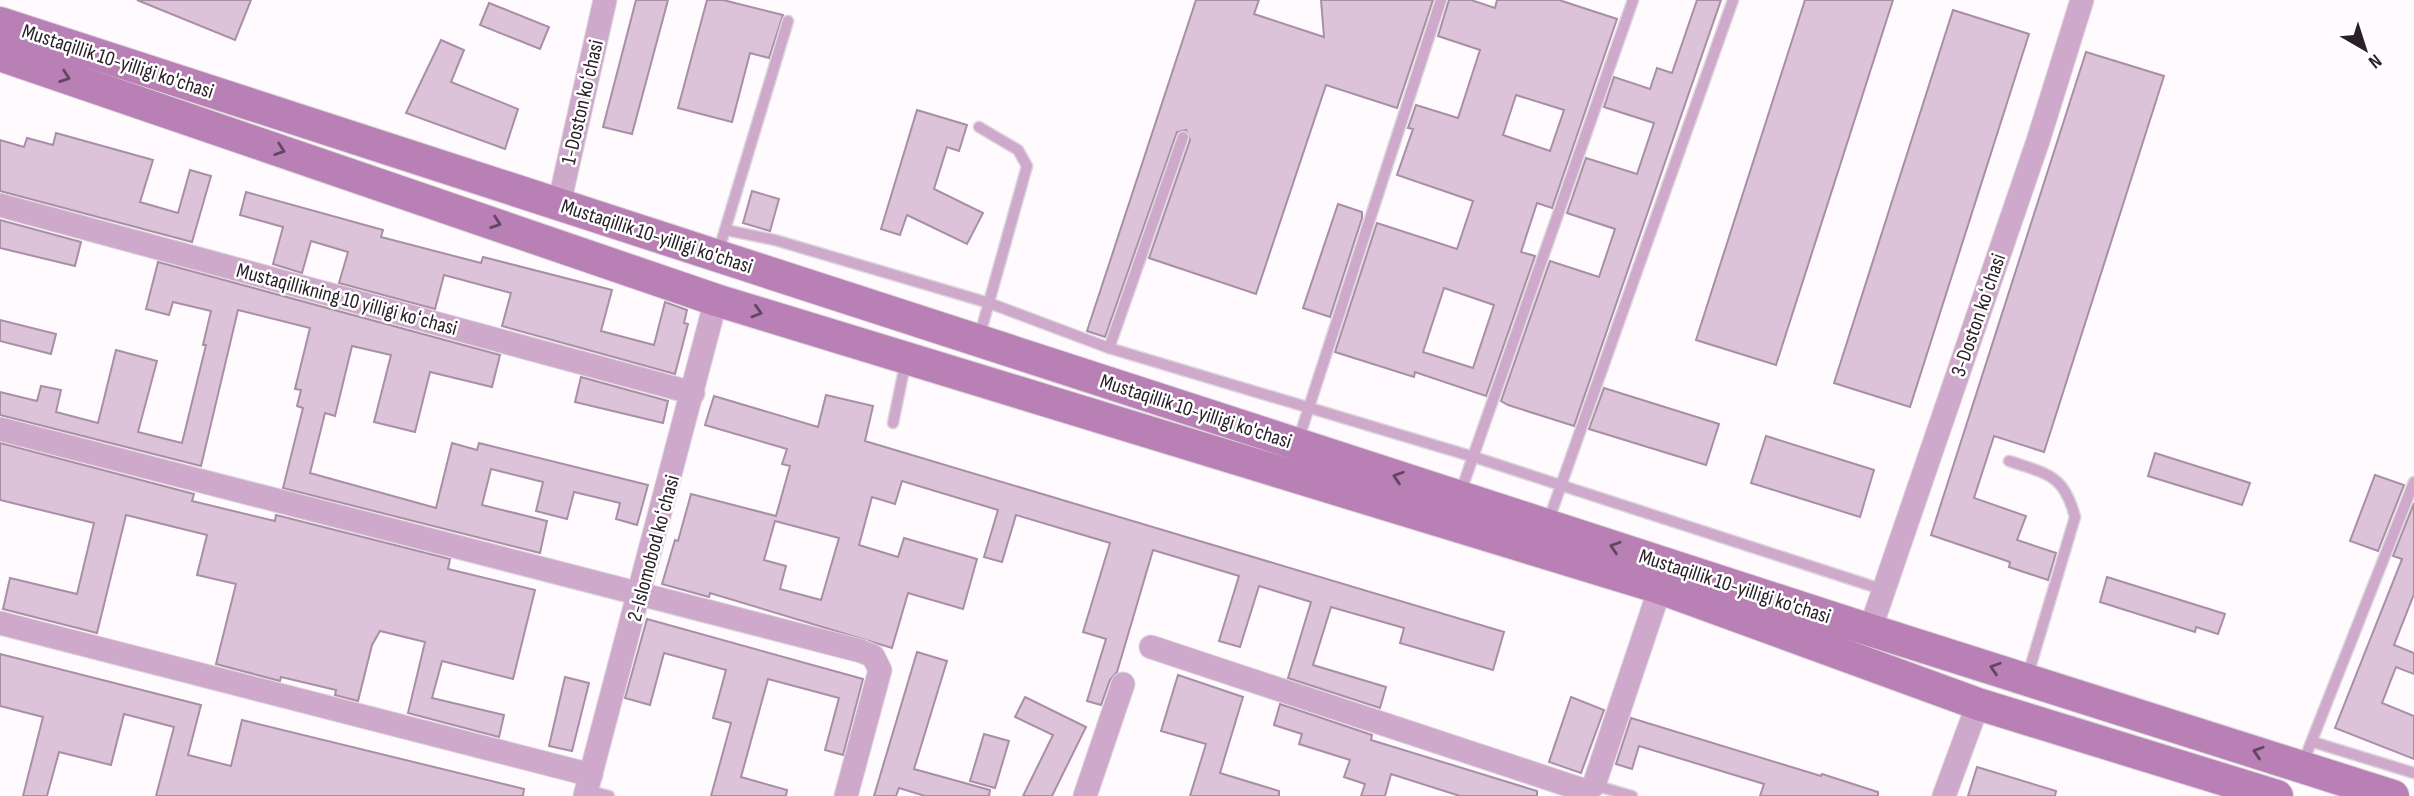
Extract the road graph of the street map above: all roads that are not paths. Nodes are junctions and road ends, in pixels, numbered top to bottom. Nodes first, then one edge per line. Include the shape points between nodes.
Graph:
1 (605, 0) edge
2 (1441, 0) edge
3 (1633, 0) edge
4 (1734, 0) edge
5 (2082, 0) edge
6 (788, 21) dead end
7 (0, 23) edge
8 (0, 55) edge
9 (979, 127) dead end
10 (1183, 137) dead end
11 (559, 204) junction
12 (0, 205) edge
13 (722, 243) junction
14 (716, 300) junction
15 (989, 303) junction
16 (978, 341) junction
17 (1109, 348) junction
18 (906, 358) junction
19 (693, 393) junction
20 (1309, 408) junction
21 (893, 423) dead end
22 (0, 429) edge
23 (1297, 444) junction
24 (1474, 457) junction
25 (2009, 461) dead end
26 (2414, 482) edge
27 (1563, 487) junction
28 (1459, 496) junction
29 (1547, 525) junction
30 (1660, 589) junction
31 (1884, 590) junction
32 (641, 595) junction
33 (0, 623) edge
34 (1870, 630) junction
35 (1151, 647) dead end
36 (2027, 678) junction
37 (1122, 684) dead end
38 (1978, 704) junction
39 (2307, 754) junction
40 (2414, 773) edge
41 (1594, 785) junction
42 (593, 789) edge
43 (846, 796) edge
44 (1085, 796) edge
45 (1632, 796) edge
46 (1944, 796) edge
47 (2277, 796) edge
48 (2393, 796) edge

1 - 11 street, 1-Doston koʻchasi
2 - 20 lane
3 - 24 lane
4 - 27 lane
5 - 31 street, 3-Doston koʻchasi
6 - 13 lane
7 - 11 main road, Mustaqillik 10-yilligi ko'chasi
8 -> 14 main road, Mustaqillik 10-yilligi ko'chasi
9 - 15 lane via 1018,150 1027,166
10 - 17 lane
11 - 13 main road, Mustaqillik 10-yilligi ko'chasi
12 - 19 street, Mustaqillikning 10 yilligi koʻchasi
13 - 15 lane via 775,240
13 - 16 main road, Mustaqillik 10-yilligi ko'chasi
14 -> 18 main road, Mustaqillik 10-yilligi ko'chasi
14 - 19 street, 2-Islomobod koʻchasi
15 - 16 lane
15 - 17 lane
16 - 23 main road, Mustaqillik 10-yilligi ko'chasi
17 - 20 lane
18 - 21 lane
18 - 30 main road, Mustaqillik 10-yilligi ko'chasi
19 - 32 street, 2-Islomobod koʻchasi
20 - 23 lane
20 - 24 lane
22 - 32 street
28 -> 23 main road, Mustaqillik 10-yilligi ko'chasi
24 - 27 lane
24 - 28 lane
25 - 36 lane via 2059,483 2069,492 2076,517
26 - 39 lane
27 - 29 lane
27 - 31 lane
28 - 29 main road, Mustaqillik 10-yilligi ko'chasi
34 -> 29 main road, Mustaqillik 10-yilligi ko'chasi
30 - 38 main road, Mustaqillik 10-yilligi ko'chasi
30 - 41 street
31 - 34 street, 3-Doston koʻchasi
32 - 42 street, 2-Islomobod koʻchasi
32 - 43 street via 873,656 880,670
33 - 42 street
36 -> 34 main road, Mustaqillik 10-yilligi ko'chasi
35 - 41 street via 1579,789 1591,790
39 -> 36 main road, Mustaqillik 10-yilligi ko'chasi
37 - 44 street
38 - 46 street
38 - 47 main road, Mustaqillik 10-yilligi ko'chasi
39 - 40 lane
39 - 48 main road, Mustaqillik 10-yilligi ko'chasi
41 - 45 lane

